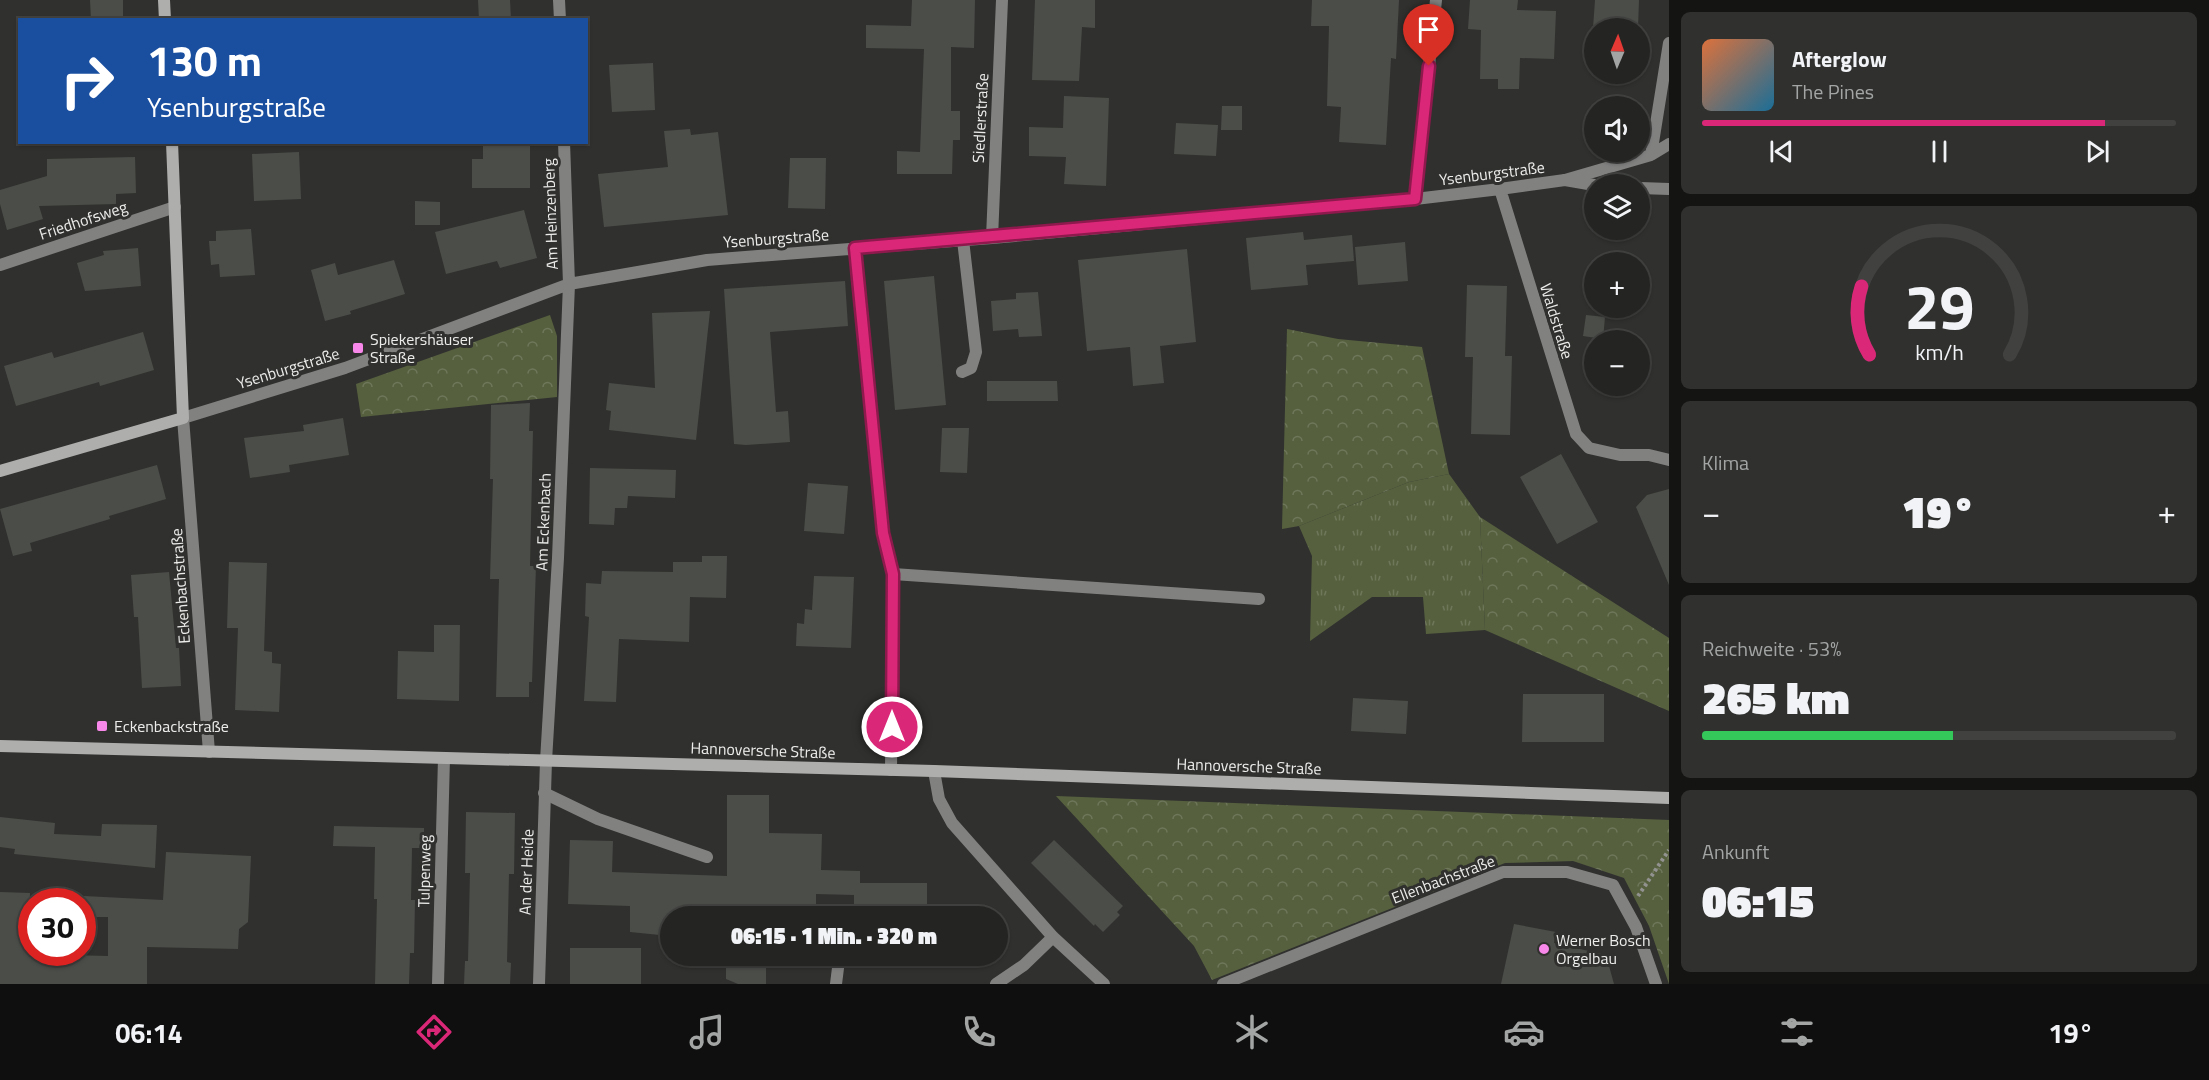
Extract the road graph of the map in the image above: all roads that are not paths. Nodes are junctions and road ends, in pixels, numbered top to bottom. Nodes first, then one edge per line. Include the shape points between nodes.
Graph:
1 (164, 0) edge
2 (559, 0) edge
3 (1002, 0) edge
4 (1436, 0) edge
5 (165, 18) edge
6 (560, 18) edge
7 (1669, 43) edge
8 (172, 144) edge
9 (564, 144) edge
10 (1669, 144) edge
11 (1651, 155) junction
12 (1565, 180) junction
13 (1584, 183) edge
14 (1650, 188) edge
15 (1500, 189) junction
16 (1669, 189) edge
17 (1415, 199) junction
18 (175, 207) junction
19 (992, 237) junction
20 (963, 240) junction
21 (855, 248) junction
22 (0, 265) edge
23 (569, 284) junction
24 (962, 372) dead end
25 (183, 418) junction
26 (1669, 460) edge
27 (0, 471) edge
28 (893, 574) junction
29 (1259, 599) dead end
30 (0, 746) edge
31 (209, 752) junction
32 (444, 758) junction
33 (546, 761) junction
34 (891, 770) junction
35 (934, 771) junction
36 (544, 793) junction
37 (1669, 798) edge
38 (707, 857) dead end
39 (1053, 937) junction
40 (838, 968) dead end
41 (438, 984) edge
42 (539, 984) edge
43 (836, 984) edge
44 (996, 984) edge
45 (1104, 984) edge
46 (1223, 984) edge
47 (1656, 984) edge

1 - 5 main road
2 - 6 street
3 - 19 street, Siedlerstraße
4 - 17 street
7 - 11 street
8 - 18 main road
9 - 23 street, Am Heinzenberg
10 - 11 street, Ysenburgstraße
11 - 12 street, Ysenburgstraße
12 - 13 street
12 - 15 street, Ysenburgstraße
14 - 16 street
15 - 17 street, Ysenburgstraße
15 - 26 street, Waldstraße via 1576,434 1589,448
17 - 19 street, Ysenburgstraße
18 - 22 street, Friedhofsweg
18 - 25 main road
19 - 20 street, Ysenburgstraße
20 - 21 street, Ysenburgstraße
20 - 24 street via 976,352 971,368
21 - 23 street, Ysenburgstraße via 707,260
21 - 28 street via 883,533
23 - 25 street, Ysenburgstraße via 345,368
23 - 33 street, Am Eckenbach
25 - 27 main road, Ysenburgstraße
25 - 31 street, Eckenbachstraße
28 - 29 street
28 - 34 street
30 - 31 main road, Hannoversche Straße
31 - 32 main road, Hannoversche Straße
32 - 33 main road, Hannoversche Straße
32 - 41 street, Tulpenweg
33 - 34 main road, Hannoversche Straße
33 - 36 street, An der Heide
34 - 35 main road, Hannoversche Straße
35 - 37 main road, Hannoversche Straße
35 - 39 street via 939,799 952,823
36 - 38 street via 598,819
36 - 42 street, An der Heide
39 - 44 street via 1024,965
39 - 45 street
40 - 43 street
46 - 47 street, Ellenbachstraße via 1503,873 1567,872 1612,885 1636,927

